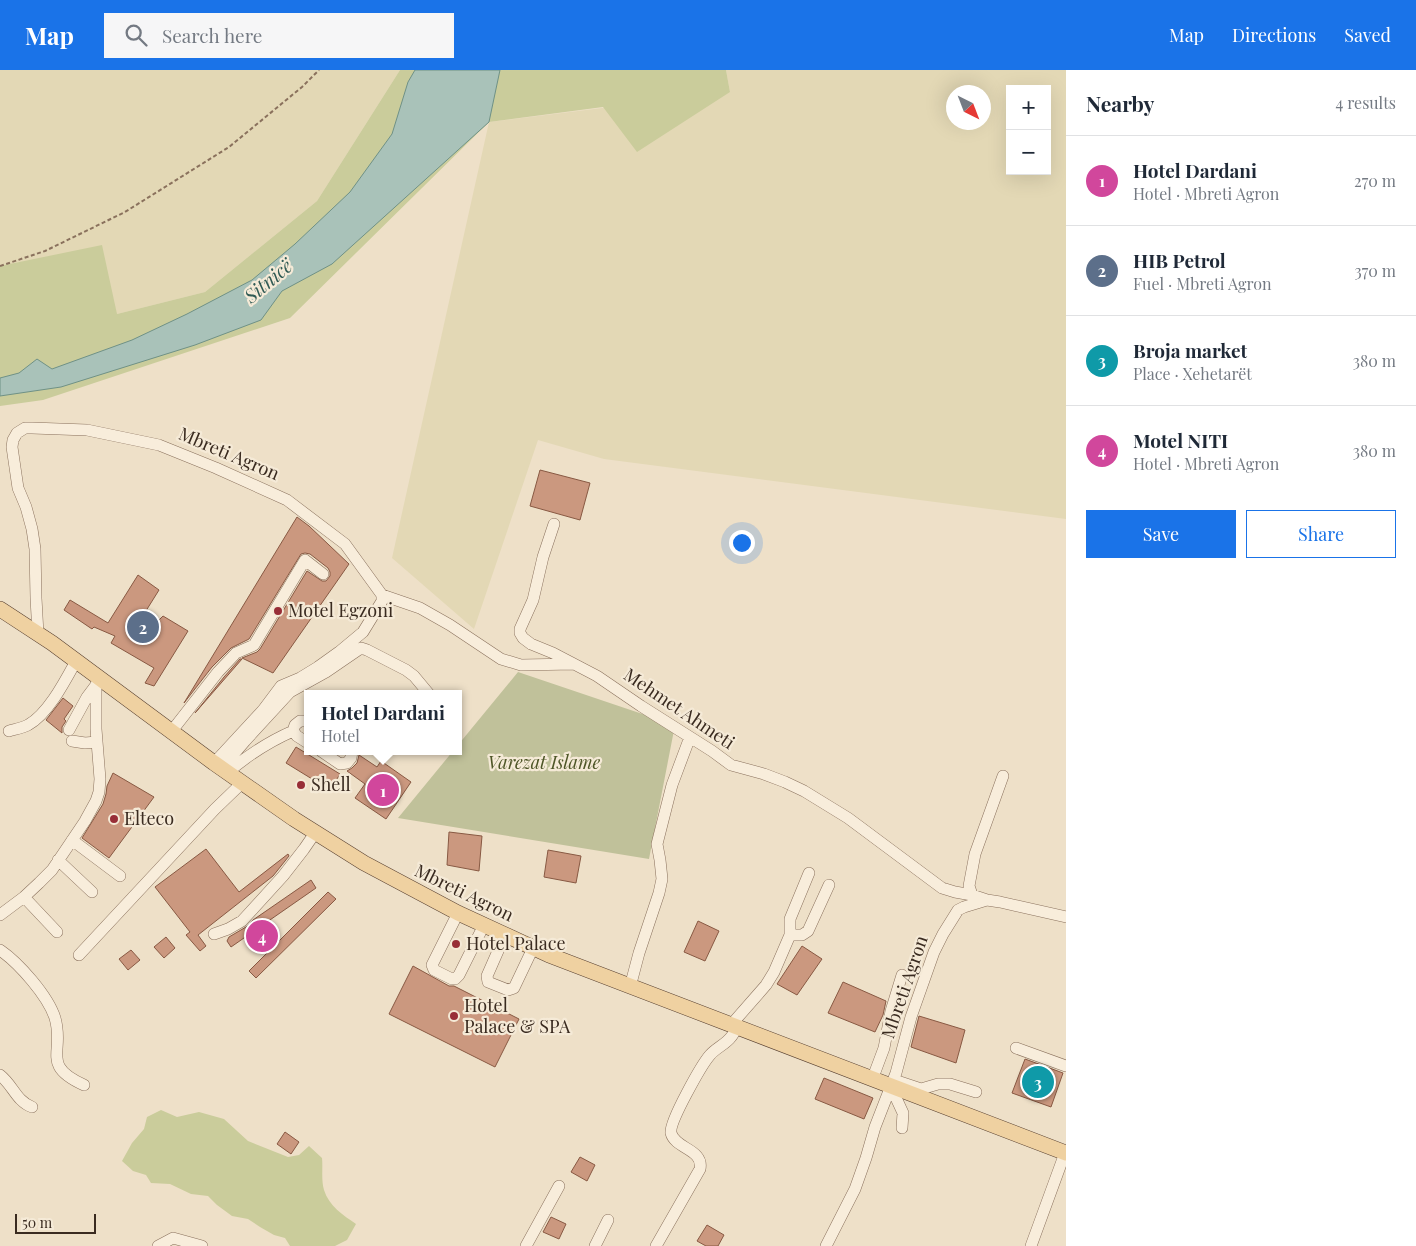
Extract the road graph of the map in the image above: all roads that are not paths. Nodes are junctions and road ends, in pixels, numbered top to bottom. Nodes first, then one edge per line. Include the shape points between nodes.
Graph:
1 (554, 524) dead end
2 (323, 574) dead end
3 (382, 595) junction
4 (0, 609) edge
5 (38, 634) junction
6 (76, 662) junction
7 (574, 664) junction
8 (97, 681) junction
9 (426, 690) edge
10 (304, 721) edge
11 (9, 730) dead end
12 (293, 731) junction
13 (171, 732) junction
14 (690, 737) junction
15 (304, 740) edge
16 (97, 742) junction
17 (327, 755) edge
18 (351, 755) edge
19 (221, 768) junction
20 (1003, 776) dead end
21 (242, 783) junction
22 (315, 833) junction
23 (72, 840) junction
24 (58, 860) junction
25 (809, 873) dead end
26 (120, 876) dead end
27 (829, 885) dead end
28 (92, 892) dead end
29 (972, 895) junction
30 (24, 897) junction
31 (987, 900) junction
32 (458, 913) junction
33 (0, 915) edge
34 (1066, 917) edge
35 (484, 925) junction
36 (57, 932) dead end
37 (214, 934) dead end
38 (505, 935) junction
39 (790, 935) junction
40 (533, 948) junction
41 (0, 950) edge
42 (78, 955) dead end
43 (902, 975) dead end
44 (630, 987) junction
45 (734, 1026) junction
46 (1016, 1048) dead end
47 (1066, 1066) edge
48 (0, 1075) edge
49 (872, 1080) junction
50 (893, 1084) junction
51 (84, 1085) dead end
52 (976, 1092) dead end
53 (32, 1107) dead end
54 (902, 1128) dead end
55 (1066, 1153) edge
56 (559, 1186) dead end
57 (608, 1220) dead end
58 (828, 1242) edge
59 (158, 1246) edge
60 (202, 1246) edge
61 (526, 1246) edge
62 (595, 1246) edge
63 (656, 1246) edge
64 (840, 1246) edge
65 (1031, 1246) edge

1 - 7 street, Mehmet Ahmeti via 533,600 520,633 531,644
2 - 13 street via 305,560 254,645 236,653
3 - 5 street, Mbreti Agron via 345,544 287,500 159,445 87,430 25,428 17,433 12,447 18,488 26,507 35,550
3 - 7 street via 420,608 500,659 521,665
3 - 19 street via 382,601 363,632 318,668 281,686
4 - 5 main road, Mbreti Agron
5 - 6 main road, Mbreti Agron
6 - 8 main road, Mbreti Agron
6 - 11 street via 40,715 22,728
7 - 14 street, Mehmet Ahmeti via 598,676
8 - 13 main road, Mbreti Agron
8 - 16 street
8 - 16 street via 70,736 85,743
9 - 19 street via 406,670 361,648 290,692
10 - 12 street via 295,725
12 - 15 street
12 - 19 street
13 - 19 main road, Mbreti Agron
14 - 29 street, Mehmet Ahmeti via 731,765 764,774 804,791 848,818 942,888
14 - 44 street via 672,785 657,844 662,879
16 - 23 street via 99,792
17 - 18 street via 340,764 346,763
19 - 21 main road, Mbreti Agron
20 - 29 street via 975,854 969,886
21 - 22 main road, Mbreti Agron
21 - 42 street
22 - 32 main road, Mbreti Agron
22 - 37 street via 283,876 242,921
23 - 24 street
23 - 26 street
24 - 28 street
24 - 30 street
25 - 39 street via 790,919
27 - 39 street via 808,931 802,935
29 - 31 street, Mehmet Ahmeti
30 - 33 street
30 - 36 street
31 - 34 street, Mehmet Ahmeti
31 - 50 street, Mbreti Agron via 958,910 943,934 911,1017
32 - 35 main road, Mbreti Agron
32 - 35 street via 432,965 434,970 452,979 459,975
35 - 38 main road, Mbreti Agron
38 - 40 main road, Mbreti Agron
38 - 40 street via 487,976 488,982 508,990 514,988
39 - 45 street via 766,985
40 - 44 main road, Mbreti Agron
41 - 51 street via 16,963 48,1003 57,1026 58,1064 67,1075
43 - 49 street, Mbreti Agron via 884,1048
44 - 45 main road, Mbreti Agron
45 - 49 main road, Mbreti Agron
45 - 63 street via 732,1037 701,1067 671,1128 673,1138 697,1156 701,1164
46 - 47 street
48 - 53 street via 19,1100
49 - 50 main road, Mbreti Agron
50 - 52 street, Mbreti Agron via 921,1089 950,1084
50 - 54 street via 903,1113
50 - 55 main road, Mbreti Agron
50 - 58 street, Mbreti Agron via 855,1189
55 - 65 street, Mbreti Agron
56 - 61 street
57 - 62 street
58 - 64 street, Mbreti Agron
59 - 60 street via 173,1238

